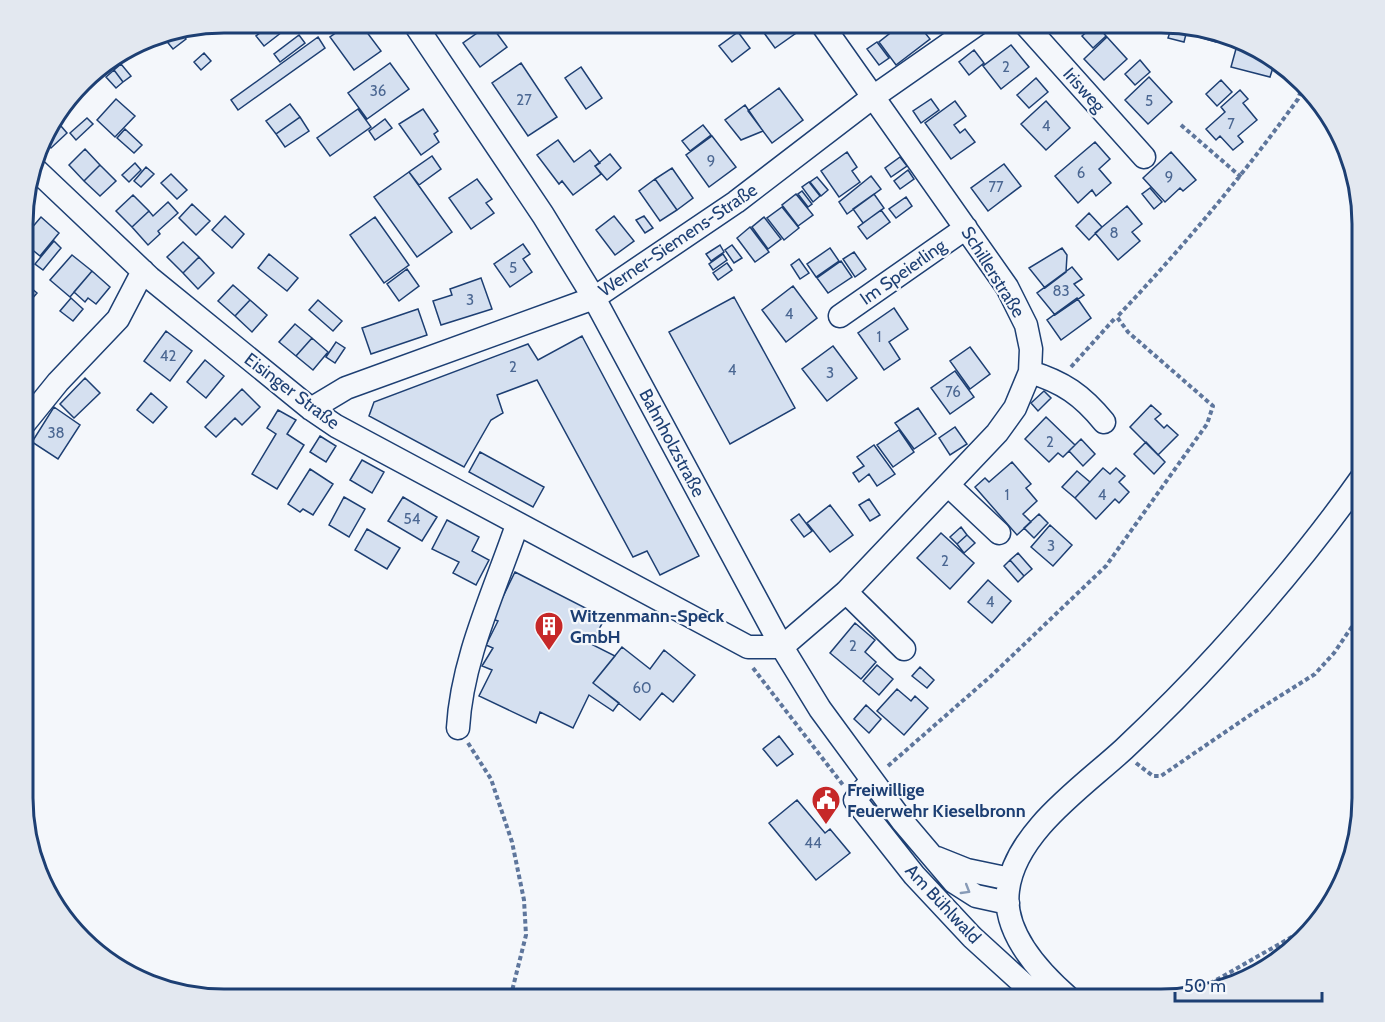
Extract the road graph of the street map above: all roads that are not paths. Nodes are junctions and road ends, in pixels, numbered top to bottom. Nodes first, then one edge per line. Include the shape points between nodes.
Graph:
1 (421, 33) edge
2 (828, 33) edge
3 (966, 33) edge
4 (1033, 33) edge
5 (873, 97) junction
6 (1144, 157) dead end
7 (40, 174) edge
8 (966, 228) junction
9 (143, 271) junction
10 (594, 298) junction
11 (840, 316) dead end
12 (1030, 372) junction
13 (311, 409) junction
14 (33, 413) edge
15 (1104, 422) dead end
16 (948, 485) junction
17 (1352, 490) edge
18 (518, 525) junction
19 (999, 533) dead end
20 (846, 592) junction
21 (782, 647) junction
22 (904, 649) dead end
23 (458, 728) road end
24 (871, 781) junction
25 (936, 858) junction
26 (1010, 879) junction
27 (1008, 903) junction
28 (1029, 989) edge
29 (1060, 989) edge

1 - 10 street, Bahnholzstraße
2 - 5 street, Schillerstraße
3 - 5 street, Werner-Siemens-Straße
4 - 6 street, Irisweg
5 - 8 street, Schillerstraße
5 - 10 street, Werner-Siemens-Straße via 736,202
7 - 9 street, Eisinger Straße
8 - 11 street, Im Speierling
8 - 12 street, Schillerstraße via 1007,287 1026,325
9 - 13 street, Eisinger Straße
9 - 14 street via 118,319
10 - 13 street, Werner-Siemens-Straße via 346,388
10 - 21 street, Bahnholzstraße
12 - 15 street via 1058,381 1090,404
12 - 16 street, Schillerstraße via 1019,400 997,433
13 - 18 street, Eisinger Straße
16 - 19 street
16 - 20 street, Schillerstraße
17 - 26 street via 1264,603 1218,654 1044,824 1016,862
18 - 21 street, Eisinger Straße via 748,647
18 - 23 street via 467,670
20 - 21 street, Schillerstraße
20 - 22 street
21 - 24 street, Bahnholzstraße
24 - 25 street, Bahnholzstraße
24 - 28 street, Am Bühlwald via 855,800 914,875 972,937
25 - 26 street, Bahnholzstraße via 967,870
25 -> 27 street, Bahnholzstraße via 963,890
26 - 27 street
27 - 29 street via 1018,939

